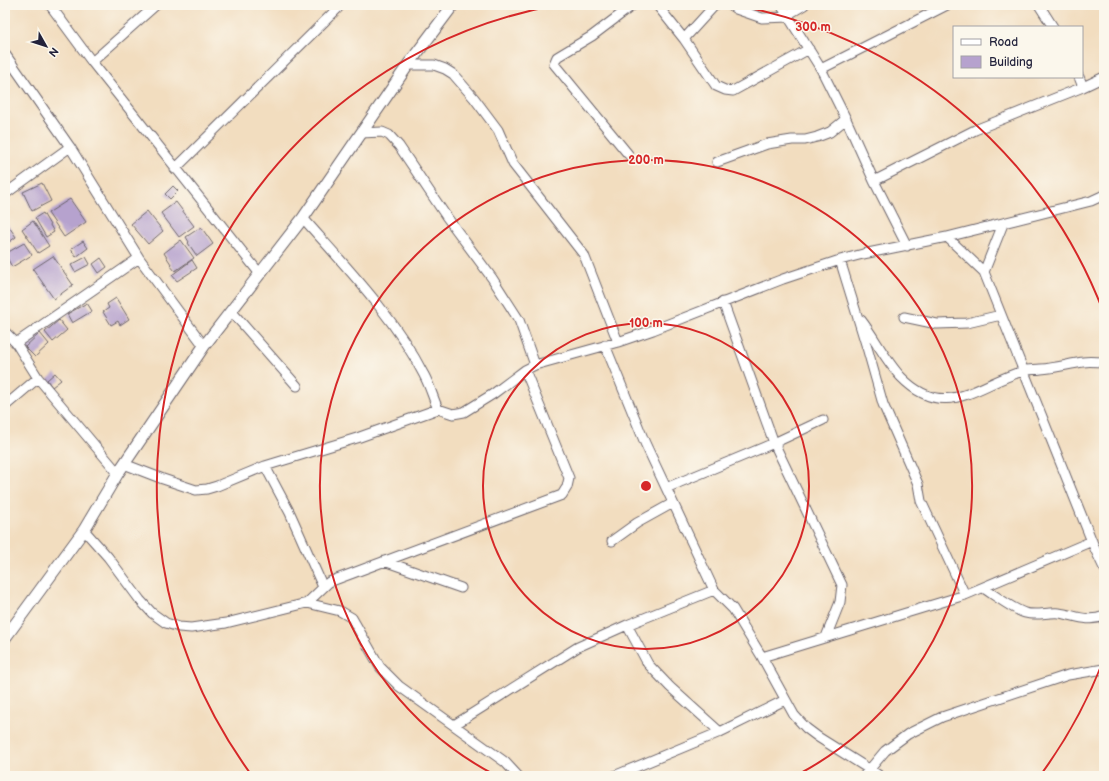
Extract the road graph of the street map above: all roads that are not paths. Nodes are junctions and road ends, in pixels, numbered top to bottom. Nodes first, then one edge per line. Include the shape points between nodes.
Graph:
1 (50, 5) edge
2 (156, 5) edge
3 (453, 5) edge
4 (633, 5) edge
5 (657, 5) edge
6 (715, 5) edge
7 (730, 5) edge
8 (781, 5) edge
9 (804, 5) edge
10 (946, 5) edge
11 (1039, 5) edge
12 (338, 8) dead end
13 (788, 16) junction
14 (1052, 26) edge
15 (684, 39) junction
16 (809, 49) junction
17 (5, 54) edge
18 (92, 62) junction
19 (408, 65) junction
20 (821, 69) junction
21 (1104, 77) edge
22 (1079, 78) edge
23 (1083, 87) junction
24 (846, 118) junction
25 (361, 133) junction
26 (70, 147) junction
27 (628, 154) dead end
28 (717, 162) dead end
29 (175, 169) junction
30 (874, 181) junction
31 (5, 194) edge
32 (1104, 195) edge
33 (304, 218) junction
34 (1003, 224) junction
35 (947, 237) junction
36 (907, 246) junction
37 (139, 258) junction
38 (840, 260) junction
39 (984, 272) junction
40 (260, 274) junction
41 (723, 302) junction
42 (232, 312) junction
43 (857, 314) junction
44 (1001, 315) junction
45 (904, 317) dead end
46 (5, 332) edge
47 (618, 342) junction
48 (16, 343) junction
49 (605, 345) junction
50 (204, 346) junction
51 (1104, 362) edge
52 (535, 365) junction
53 (525, 370) junction
54 (1024, 370) junction
55 (38, 378) junction
56 (297, 386) dead end
57 (5, 406) edge
58 (438, 409) junction
59 (823, 420) dead end
60 (774, 443) junction
61 (265, 466) junction
62 (121, 468) junction
63 (666, 488) junction
64 (673, 503) junction
65 (84, 530) junction
66 (612, 541) dead end
67 (1093, 545) junction
68 (1104, 545) edge
69 (384, 561) junction
70 (1104, 568) edge
71 (323, 587) junction
72 (460, 588) dead end
73 (983, 588) junction
74 (714, 590) junction
75 (965, 596) junction
76 (307, 603) junction
77 (1104, 616) edge
78 (627, 625) junction
79 (826, 637) junction
80 (5, 638) edge
81 (762, 656) junction
82 (1104, 669) edge
83 (785, 700) junction
84 (454, 725) junction
85 (720, 732) junction
86 (866, 773) edge
87 (518, 776) edge
88 (614, 776) edge
89 (880, 776) edge

1 - 18 street
2 - 18 street
3 - 19 street
4 - 27 street via 592,36 558,56 554,64
5 - 15 street
6 - 15 street
7 - 13 street via 762,18
8 - 13 street
9 - 13 street
10 - 20 street
11 - 14 street
12 - 29 street
13 - 16 street
15 - 16 street via 716,86 733,91
16 - 20 street
17 - 26 street
18 - 29 street
19 - 25 street
19 - 47 street via 434,65 445,69 453,74 474,98 498,130 513,164 584,255
20 - 24 street
21 - 23 street
22 - 23 street
23 - 30 street via 975,130
24 - 28 street via 830,132 817,137 768,144
24 - 30 street
25 - 33 street
25 - 52 street via 382,132 389,135 399,146 519,320
26 - 31 street
26 - 37 street
29 - 40 street
30 - 36 street
32 - 34 street via 1091,201
33 - 40 street
33 - 58 street via 384,310 425,376
34 - 35 street
34 - 39 street
35 - 36 street
35 - 39 street
36 - 38 street
37 - 48 street
37 - 50 street
38 - 41 street
38 - 43 street
39 - 44 street
40 - 42 street
41 - 47 street
41 - 60 street
42 - 50 street
42 - 56 street
43 - 54 street via 902,378 924,395 934,399 958,398
43 - 75 street via 883,404 918,484 921,501
44 - 45 street via 967,323 937,324
44 - 54 street
46 - 48 street
47 - 49 street
48 - 55 street
49 - 52 street
49 - 63 street
50 - 62 street
51 - 54 street
52 - 53 street
53 - 58 street via 464,412 453,414
53 - 69 street via 569,478 562,495
54 - 67 street
55 - 57 street
55 - 62 street
58 - 61 street
59 - 60 street
60 - 63 street
60 - 79 street via 842,585 840,602
61 - 62 street via 217,486 196,490
61 - 71 street via 290,513
62 - 65 street
63 - 64 street
64 - 66 street via 637,523
64 - 74 street
65 - 76 street via 117,568 140,600 166,623 191,628 226,623
65 - 80 street
67 - 68 street
67 - 70 street
67 - 73 street
69 - 71 street via 329,582
69 - 72 street
71 - 76 street
73 - 75 street
73 - 77 street via 1024,613 1058,613 1093,619
74 - 78 street
74 - 81 street via 733,609
75 - 79 street
76 - 84 street via 340,611 352,618 380,667 399,686
78 - 84 street via 578,647
78 - 85 street via 648,664
79 - 81 street
81 - 83 street
82 - 86 street via 1068,675 942,717 908,734 885,751
83 - 85 street
83 - 86 street via 806,728
84 - 87 street via 506,762
85 - 88 street
86 - 89 street

